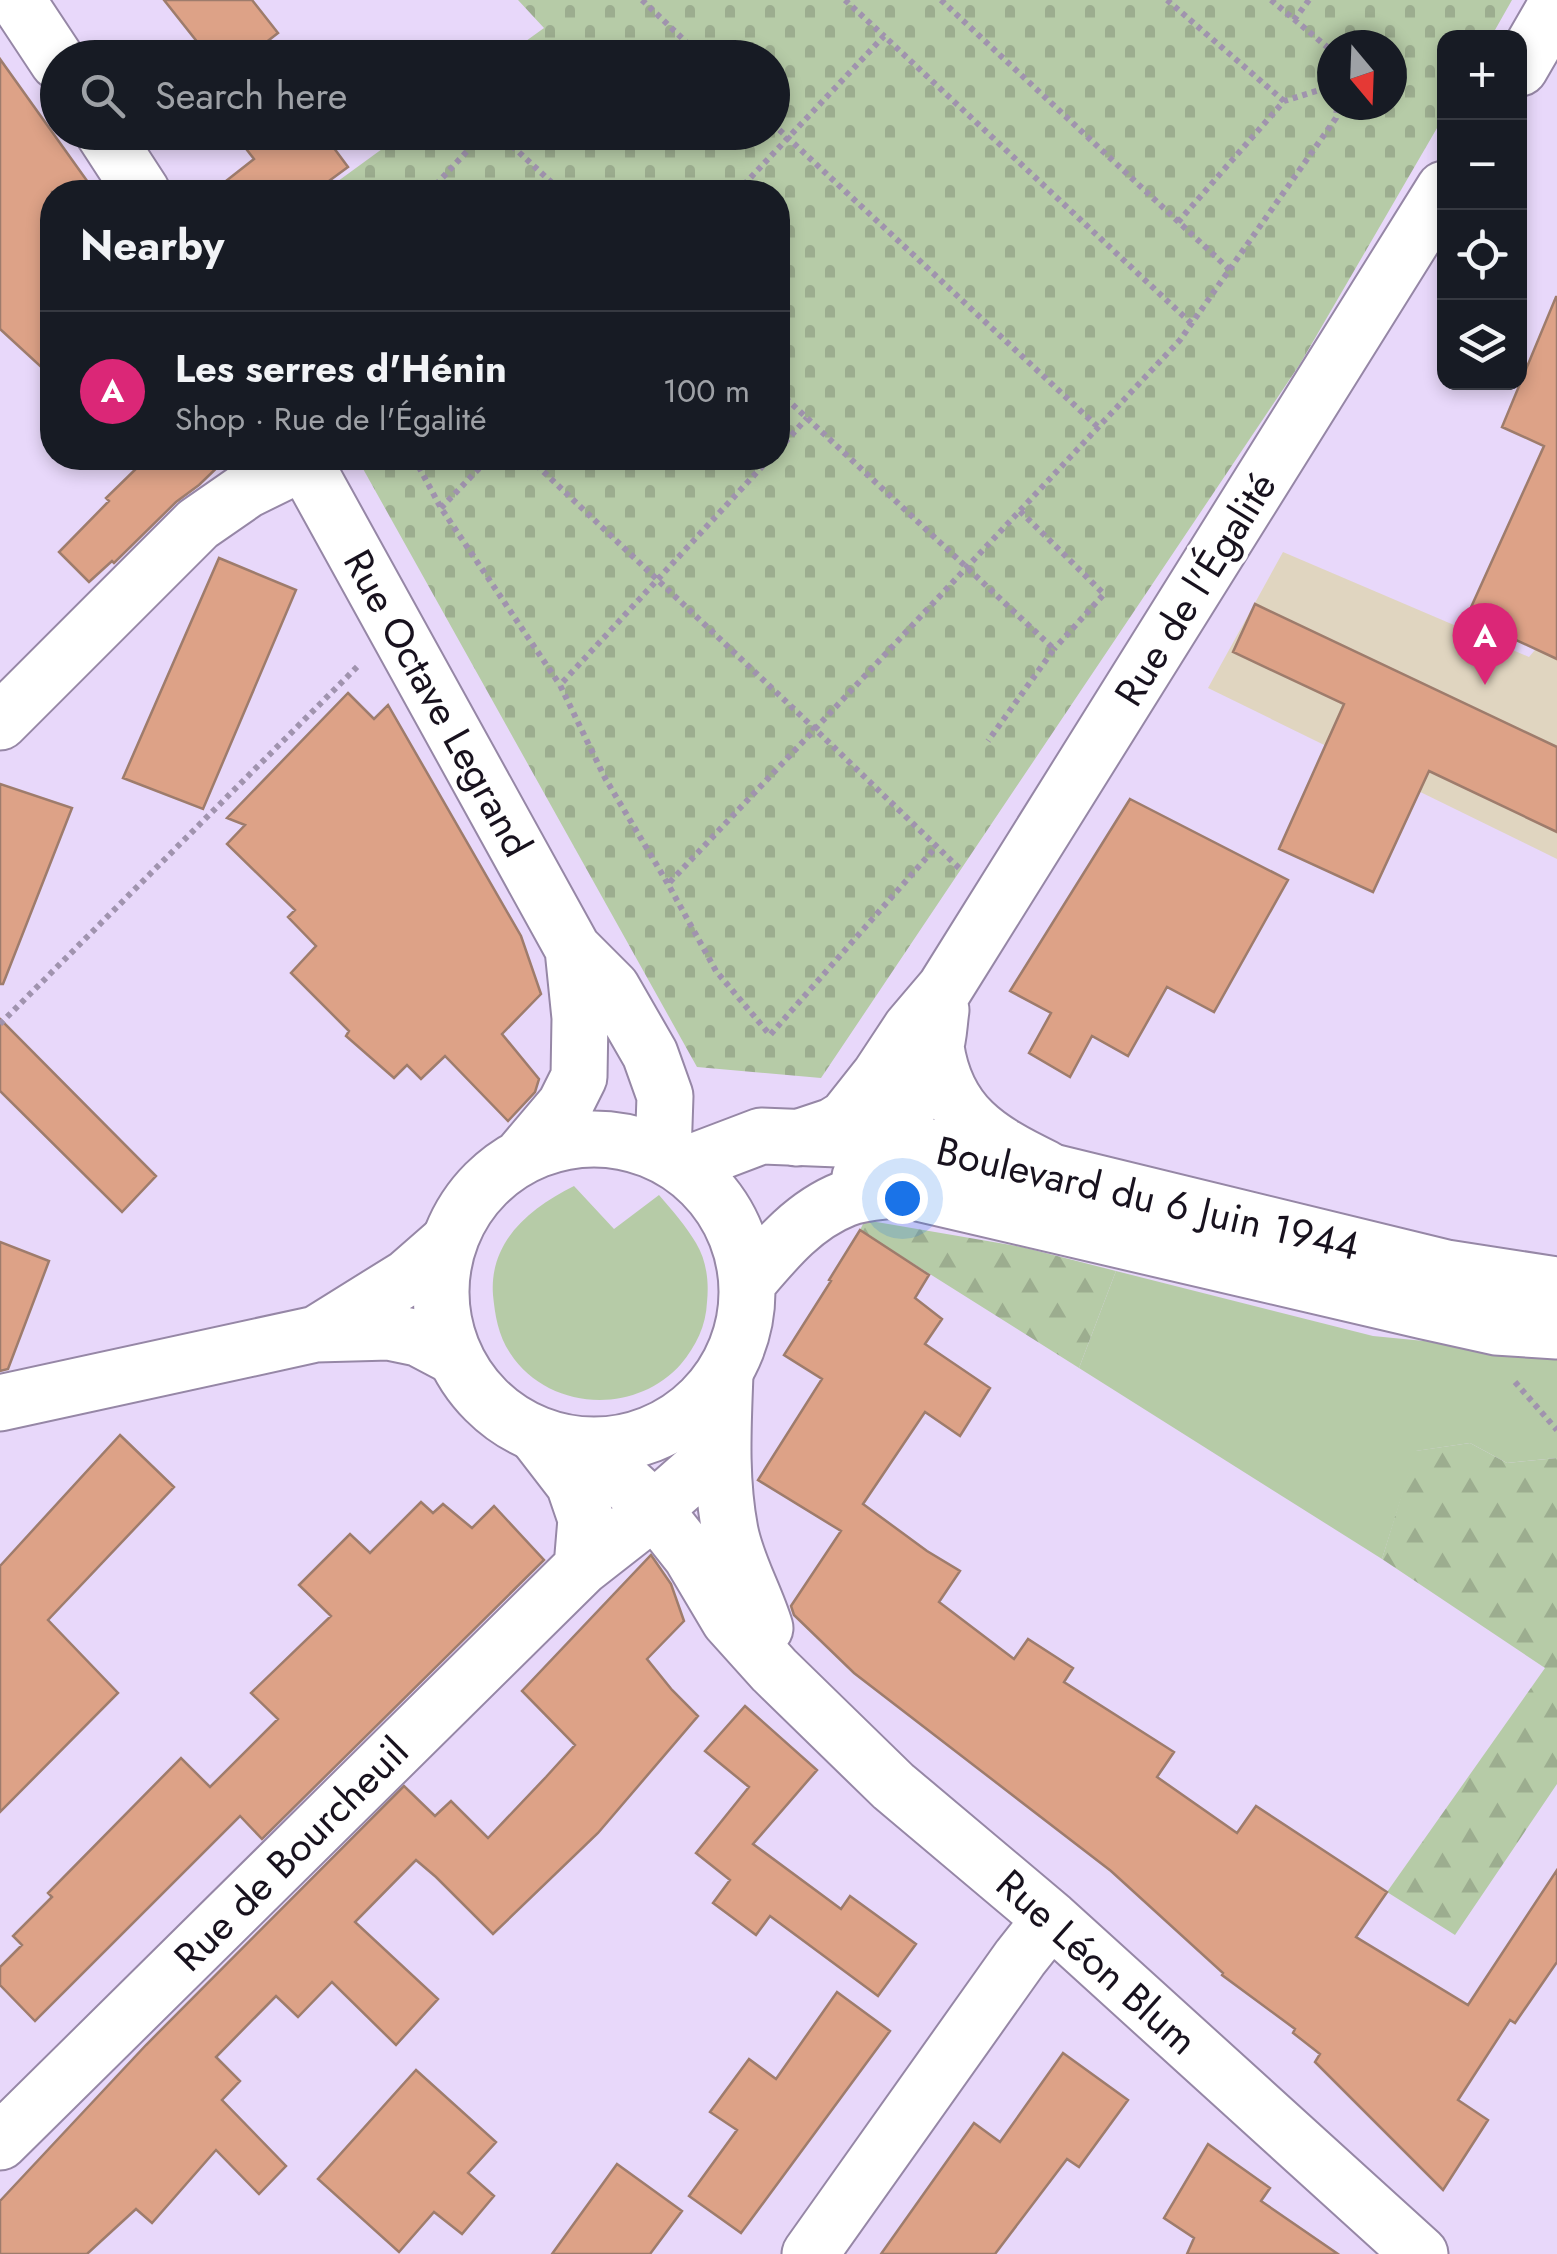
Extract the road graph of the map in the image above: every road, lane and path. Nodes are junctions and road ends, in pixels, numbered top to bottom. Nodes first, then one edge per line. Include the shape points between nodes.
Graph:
1 (17, 0) edge
2 (642, 0) edge
3 (845, 0) edge
4 (941, 0) edge
5 (1167, 0) edge
6 (1271, 0) edge
7 (1309, 0) edge
8 (1557, 4) edge
9 (1294, 20) junction
10 (884, 36) junction
11 (1317, 39) edge
12 (43, 40) edge
13 (684, 40) edge
14 (1527, 56) edge
15 (1317, 91) edge
16 (1284, 101) junction
17 (1335, 120) edge
18 (790, 137) edge
19 (790, 139) edge
20 (115, 150) edge
21 (468, 150) edge
22 (516, 150) edge
23 (777, 150) edge
24 (134, 180) edge
25 (440, 180) edge
26 (549, 180) edge
27 (749, 180) edge
28 (1437, 200) edge
29 (1178, 222) junction
30 (1230, 270) junction
31 (1192, 324) junction
32 (790, 402) edge
33 (807, 418) junction
34 (1098, 428) junction
35 (790, 437) edge
36 (285, 470) edge
37 (309, 470) edge
38 (421, 470) edge
39 (478, 470) edge
40 (542, 470) edge
41 (759, 470) edge
42 (442, 508) junction
43 (1020, 511) junction
44 (968, 566) junction
45 (657, 580) junction
46 (399, 633) junction
47 (1054, 649) junction
48 (560, 685) junction
49 (0, 722) edge
50 (814, 729) junction
51 (988, 741) dead end
52 (936, 847) junction
53 (962, 871) dead end
54 (668, 884) junction
55 (573, 949) junction
56 (945, 988) junction
57 (0, 1024) edge
58 (936, 1047) junction
59 (797, 1138) junction
60 (889, 1141) junction
61 (521, 1157) junction
62 (672, 1160) junction
63 (1052, 1172) junction
64 (849, 1197) junction
65 (448, 1242) junction
66 (748, 1282) junction
67 (1557, 1285) edge
68 (1557, 1332) edge
69 (316, 1334) junction
70 (454, 1357) junction
71 (725, 1374) junction
72 (1511, 1377) dead end
73 (0, 1403) edge
74 (1557, 1430) edge
75 (562, 1441) junction
76 (722, 1449) junction
77 (653, 1508) junction
78 (582, 1567) junction
79 (774, 1670) junction
80 (1051, 1920) junction
81 (0, 2142) edge
82 (810, 2254) edge
83 (1420, 2254) edge

1 - 12 street
2 - 13 path
3 - 10 path
4 - 29 path
5 - 16 path
6 - 9 path
7 - 9 path
8 - 14 street
9 - 11 path
10 - 18 path
10 - 31 path
15 - 16 path
16 - 29 path
17 - 30 path
19 - 34 path
20 - 24 street
21 - 25 path
22 - 26 path
23 - 27 path
28 - 56 street, Rue de l'Égalité
29 - 30 path
30 - 31 path
31 - 34 path
32 - 33 path
33 - 35 path
33 - 44 path
34 - 43 path
36 - 49 street via 198,524
37 - 46 street, Rue Octave Legrand
38 - 42 path
39 - 42 path
40 - 45 path
41 - 45 path
42 - 48 path
43 - 44 path
43 - 47 path via 1104,594
44 - 47 path
44 - 50 path
45 - 48 path
45 - 50 path
46 - 55 street, Rue Octave Legrand
46 - 57 path via 356,668
47 - 51 path
48 - 54 path via 604,778
50 - 52 path
50 - 54 path
52 - 53 path
52 - 54 path via 770,1035 716,971
55 - 61 street, Rue Octave Legrand via 579,1077 565,1105
55 - 62 street, Rue Octave Legrand via 612,988 650,1054 665,1096
56 - 58 street, Rue de l'Égalité
56 - 59 street, Rue de l'Égalité via 846,1118
58 - 60 street, Rue de l'Égalité
58 - 63 street, Rue de l'Égalité via 944,1084 961,1112 1013,1153
59 - 60 street, Boulevard du 6 Juin 1944
59 - 62 street, Boulevard du 6 Juin 1944 via 761,1136
60 - 63 street, Boulevard du 6 Juin 1944
60 - 64 street, Rue de l'Égalité
61 - 62 street via 592,1138 634,1144
61 - 65 street via 486,1183
62 - 66 street via 720,1203 738,1235
63 - 67 street, Boulevard du 6 Juin 1944 via 1446,1268
64 - 66 street, Boulevard du 6 Juin 1944 via 780,1244
64 - 68 street, Boulevard du 6 Juin 1944 via 921,1192 1424,1312
65 - 69 street via 408,1277
65 - 70 street via 441,1310
66 - 71 street via 742,1335
69 - 70 street via 390,1332
69 - 73 street
70 - 75 street via 496,1412
71 - 75 street via 704,1400 663,1430 624,1443
71 - 76 street
72 - 74 path
75 - 77 street, Rue Léon Blum
75 - 78 street via 586,1519
76 - 77 street, Rue de Bourcheuil
76 - 79 street via 730,1533
77 - 78 street, Rue de Bourcheuil
77 - 79 street, Rue Léon Blum via 729,1620
78 - 81 street, Rue de Bourcheuil
79 - 80 street, Rue Léon Blum via 893,1786
80 - 82 street
80 - 83 street, Rue Léon Blum

